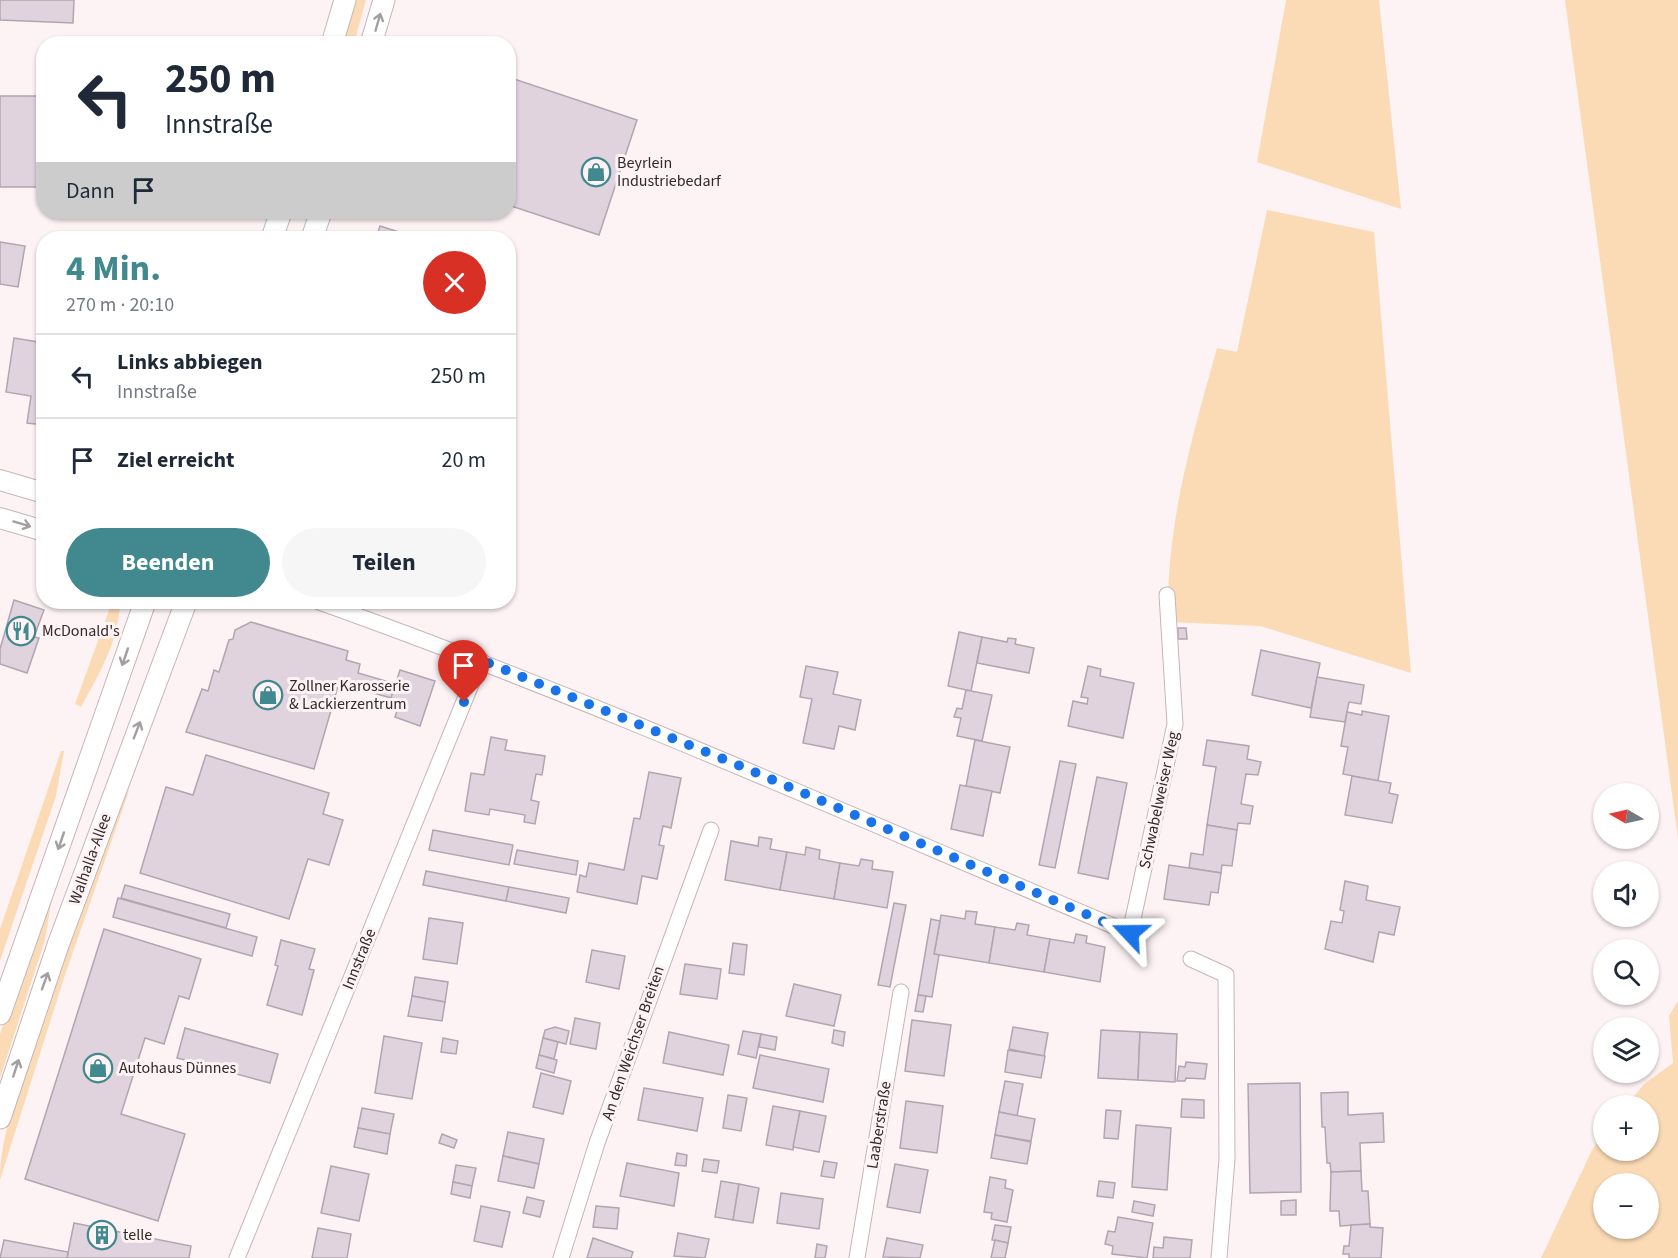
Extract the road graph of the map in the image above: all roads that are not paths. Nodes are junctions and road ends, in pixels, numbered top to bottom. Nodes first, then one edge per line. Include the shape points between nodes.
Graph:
1 (345, 0) edge
2 (384, 0) edge
3 (334, 36) edge
4 (373, 36) edge
5 (0, 480) edge
6 (36, 491) edge
7 (0, 518) edge
8 (36, 529) edge
9 (1167, 595) dead end
10 (143, 609) edge
11 (183, 609) edge
12 (339, 609) edge
13 (481, 660) junction
14 (711, 830) dead end
15 (1191, 959) dead end
16 (901, 992) dead end
17 (0, 1014) edge
18 (0, 1118) edge
19 (237, 1258) edge
20 (561, 1258) edge
21 (857, 1258) edge
22 (1219, 1258) edge

1 - 3 main road
4 -> 2 main road
5 - 6 street
7 -> 8 street
9 - 13 street, Schwabelweiser Weg via 1175,724 1130,933
10 -> 17 main road, Walhalla-Allee
18 -> 11 main road, Walhalla-Allee via 58,945
12 - 13 street
13 - 19 street, Innstraße
14 - 20 street, An den Weichser Breiten via 601,1132
15 - 22 street via 1226,975 1227,1159
16 - 21 street, Laaberstraße

